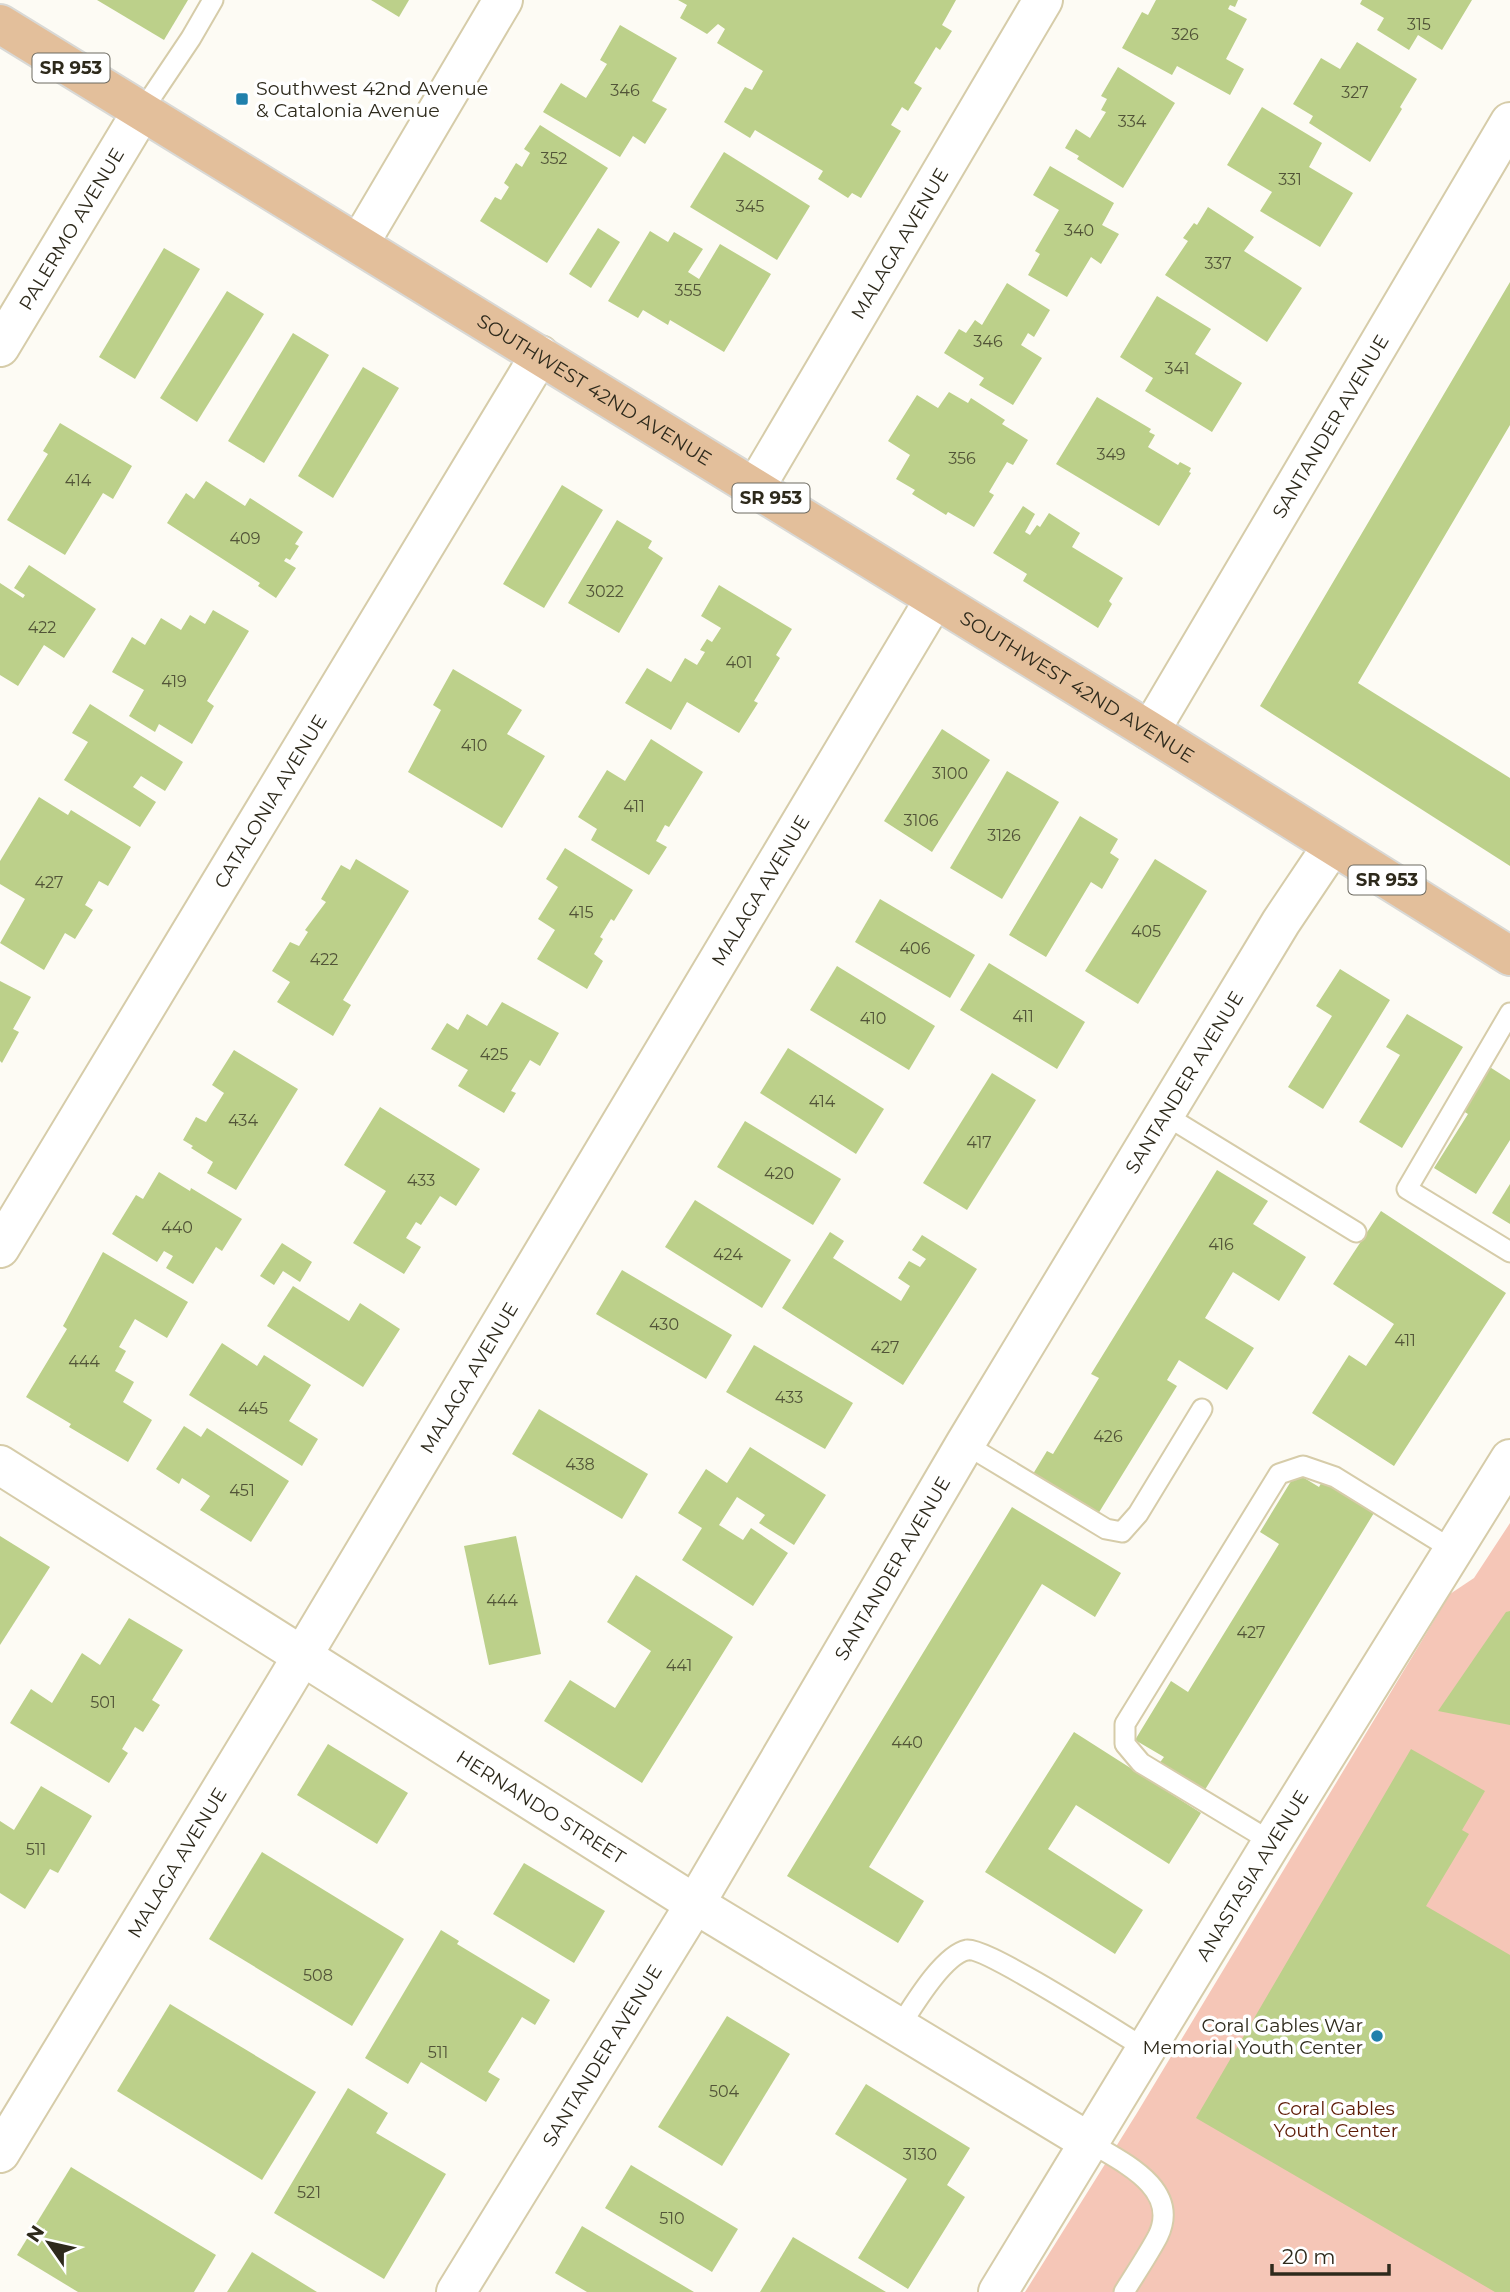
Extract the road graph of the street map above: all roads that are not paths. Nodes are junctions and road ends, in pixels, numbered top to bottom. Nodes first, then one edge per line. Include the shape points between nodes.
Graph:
1 (213, 0) edge
2 (503, 0) edge
3 (1043, 0) edge
4 (0, 24) edge
5 (142, 111) junction
6 (1510, 122) edge
7 (359, 244) junction
8 (0, 347) edge
9 (540, 355) junction
10 (755, 488) junction
11 (934, 600) junction
12 (1150, 731) junction
13 (1332, 846) junction
14 (1510, 956) edge
15 (1510, 1013) edge
16 (1165, 1115) junction
17 (1356, 1232) dead end
18 (0, 1248) edge
19 (1510, 1252) edge
20 (1202, 1409) dead end
21 (965, 1444) junction
22 (1510, 1459) edge
23 (0, 1465) edge
24 (1453, 1550) junction
25 (302, 1656) junction
26 (1272, 1842) junction
27 (695, 1904) junction
28 (900, 2026) junction
29 (1146, 2049) junction
30 (1089, 2142) junction
31 (0, 2153) edge
32 (456, 2292) edge
33 (998, 2292) edge
34 (1124, 2292) edge

1 - 5 lane
2 - 7 street
3 - 10 street, MALAGA AVENUE
4 - 5 main road, SOUTHWEST 42ND AVENUE / SR 953
5 - 7 main road, SOUTHWEST 42ND AVENUE / SR 953
5 - 8 street, PALERMO AVENUE
6 - 12 street, SANTANDER AVENUE
7 - 9 main road, SOUTHWEST 42ND AVENUE / SR 953
9 - 10 main road, SOUTHWEST 42ND AVENUE / SR 953
9 - 18 street, CATALONIA AVENUE
10 - 11 main road, SOUTHWEST 42ND AVENUE / SR 953
11 - 12 main road, SOUTHWEST 42ND AVENUE / SR 953
11 - 25 street, MALAGA AVENUE
12 - 13 main road, SOUTHWEST 42ND AVENUE / SR 953
13 - 14 main road, SOUTHWEST 42ND AVENUE / SR 953
13 - 16 street, SANTANDER AVENUE
15 - 19 lane via 1408,1189
16 - 17 lane
16 - 21 street, SANTANDER AVENUE
20 - 21 lane via 1138,1514 1122,1532 1106,1529
21 - 27 street, SANTANDER AVENUE
22 - 24 street, ANASTASIA AVENUE
23 - 25 street, HERNANDO STREET
24 - 26 street, ANASTASIA AVENUE
24 - 26 lane via 1335,1477 1303,1466 1279,1474 1125,1724 1125,1744 1141,1763
25 - 27 street, HERNANDO STREET
25 - 31 street, MALAGA AVENUE
26 - 29 street, ANASTASIA AVENUE
27 - 28 street, HERNANDO STREET
27 - 32 street, SANTANDER AVENUE
28 - 29 lane via 941,1970 968,1950 981,1952 1030,1978
28 - 30 street, HERNANDO STREET
29 - 30 street, ANASTASIA AVENUE
30 - 33 street, ANASTASIA AVENUE
30 - 34 lane via 1147,2179 1162,2204 1159,2234

